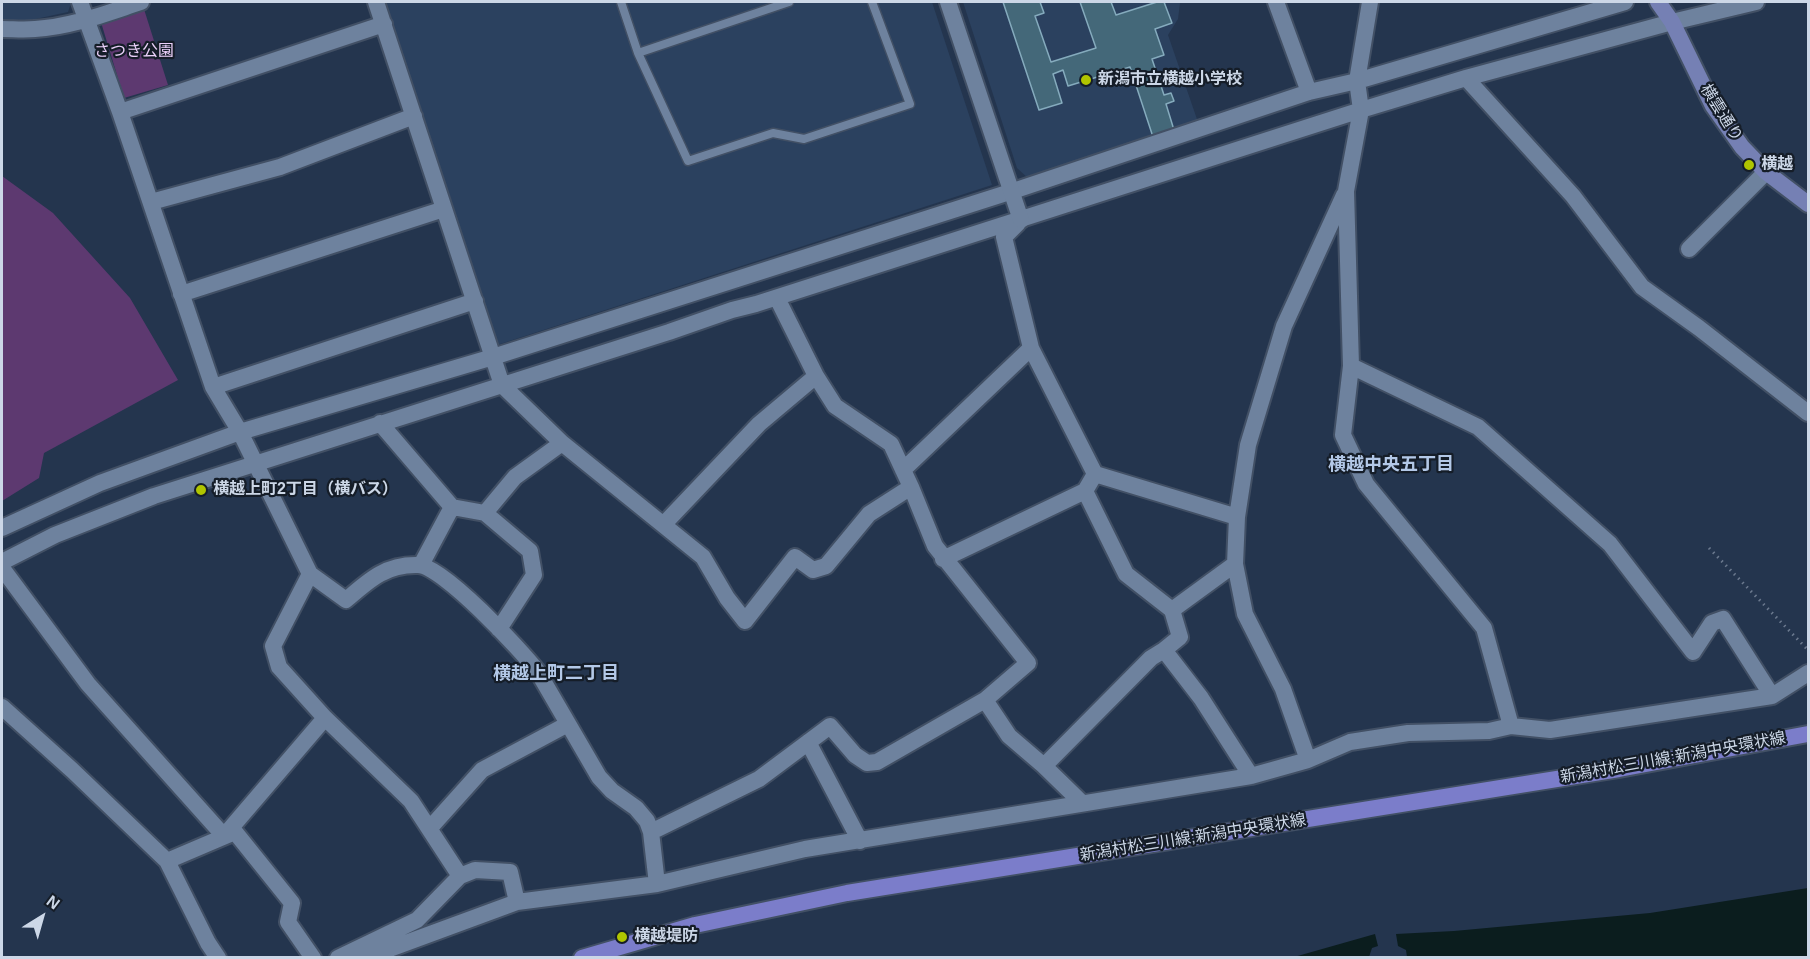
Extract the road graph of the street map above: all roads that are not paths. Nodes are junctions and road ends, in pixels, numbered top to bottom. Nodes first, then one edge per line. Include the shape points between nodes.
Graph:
1 (80, 2) edge
2 (141, 2) edge
3 (376, 2) edge
4 (621, 2) edge
5 (789, 2) edge
6 (872, 2) edge
7 (948, 2) edge
8 (1276, 2) edge
9 (1370, 2) edge
10 (1625, 2) edge
11 (1658, 2) edge
12 (1756, 2) edge
13 (87, 19) junction
14 (1672, 22) junction
15 (384, 24) junction
16 (2, 29) edge
17 (638, 53) junction
18 (1466, 78) junction
19 (1358, 81) junction
20 (1309, 92) junction
21 (1361, 110) junction
22 (120, 112) junction
23 (414, 116) junction
24 (1766, 172) junction
25 (1012, 191) junction
26 (1346, 191) junction
27 (151, 202) junction
28 (1809, 204) edge
29 (444, 209) junction
30 (1021, 220) junction
31 (1689, 249) dead end
32 (181, 294) junction
33 (777, 298) junction
34 (475, 302) junction
35 (1031, 348) junction
36 (493, 357) junction
37 (1351, 366) junction
38 (816, 376) junction
39 (502, 385) junction
40 (213, 387) junction
41 (1809, 413) edge
42 (381, 423) junction
43 (240, 432) junction
44 (562, 443) junction
45 (255, 463) junction
46 (903, 470) junction
47 (1095, 474) junction
48 (911, 487) junction
49 (1085, 492) junction
50 (452, 507) junction
51 (485, 513) junction
52 (1237, 517) junction
53 (664, 524) junction
54 (2, 528) edge
55 (944, 559) junction
56 (2, 562) edge
57 (1235, 564) junction
58 (421, 565) junction
59 (2, 568) edge
60 (310, 574) junction
61 (1172, 610) junction
62 (499, 629) junction
63 (1164, 650) junction
64 (1809, 673) edge
65 (1772, 696) junction
66 (986, 700) junction
67 (2, 707) edge
68 (325, 718) junction
69 (568, 724) junction
70 (1511, 726) junction
71 (1809, 734) edge
72 (808, 742) junction
73 (1308, 760) junction
74 (1044, 766) junction
75 (1251, 776) junction
76 (1082, 803) junction
77 (430, 828) junction
78 (651, 832) junction
79 (224, 836) junction
80 (860, 841) junction
81 (167, 861) junction
82 (460, 876) junction
83 (657, 884) junction
84 (517, 902) junction
85 (218, 957) edge
86 (313, 957) edge
87 (338, 957) edge
88 (365, 957) edge
89 (582, 957) edge

1 - 13 street
2 - 13 street
3 - 15 street
4 - 17 lane
5 - 17 lane
6 - 17 lane via 910,104 804,139 773,133 688,161
7 - 25 street
8 - 20 street
9 - 19 street
10 - 19 street
11 - 14 main road, 横雲通り
12 - 14 street
13 - 16 street via 36,29
13 - 22 street
14 - 18 street
14 - 24 main road, 横雲通り via 1713,106 1742,147
15 - 22 street
15 - 23 street
18 - 21 street
18 - 41 street via 1573,196 1642,287
19 - 20 street
19 - 21 street
20 - 25 street
21 - 26 street
21 - 30 street
22 - 27 street
23 - 27 street via 280,167
23 - 29 street
24 - 28 main road, 横雲通り
24 - 31 street
25 - 30 street
25 - 36 street
26 - 37 street
26 - 52 street via 1284,326 1248,445
27 - 32 street
29 - 32 street
29 - 34 street
30 - 33 street
30 - 35 street via 1004,237
32 - 40 street
33 - 38 street
33 - 39 street
34 - 36 street
34 - 40 street
35 - 46 street
35 - 47 street
36 - 39 street
36 - 43 street
37 - 65 street via 1478,427 1610,544 1693,652 1712,623 1723,619
37 - 70 street via 1343,435 1366,484 1484,628
38 - 46 street via 835,406 891,444
38 - 53 street via 759,424
39 - 42 street
39 - 44 street
40 - 43 street
42 - 45 street
42 - 50 street
43 - 45 street
43 - 54 street via 100,483
44 - 51 street via 515,477
44 - 53 street
45 - 56 street via 90,520
45 - 60 street
46 - 48 street
47 - 49 street
47 - 52 street
48 - 53 street via 869,514 826,566 813,570 795,557 745,621 703,557
48 - 55 street
49 - 55 street
49 - 61 street via 1126,574
50 - 51 street
50 - 58 street
51 - 62 street via 530,551 534,575
52 - 57 street
55 - 66 street via 1028,663
57 - 61 street
57 - 73 street via 1245,614 1283,689
58 - 60 street via 383,571 346,600
58 - 62 street via 445,579
59 - 79 street via 88,684
60 - 68 street via 273,646 279,667
61 - 63 street via 1180,637
62 - 69 street via 538,672
63 - 74 street via 1151,658
63 - 75 street via 1201,698
64 - 65 street
65 - 70 street via 1550,730
66 - 72 street via 877,762 861,759 830,726
66 - 74 street via 1009,736
67 - 81 street
68 - 77 street via 411,801
68 - 79 street
69 - 77 street via 482,770
69 - 78 street via 599,777 636,808
70 - 73 street via 1489,731 1408,733 1350,742
71 - 89 main road, 新潟村松三川線;新潟中央環状線 via 1608,771 847,893 695,925
72 - 78 street via 759,779
72 - 80 street
73 - 75 street
74 - 76 street
75 - 76 street
76 - 80 street
77 - 82 street
78 - 83 street
79 - 81 street
79 - 86 street via 235,832 292,903 288,922
80 - 83 street via 805,849
81 - 85 street via 207,943
82 - 84 street via 475,870 510,872
82 - 87 street via 417,920
83 - 84 street
84 - 88 street

